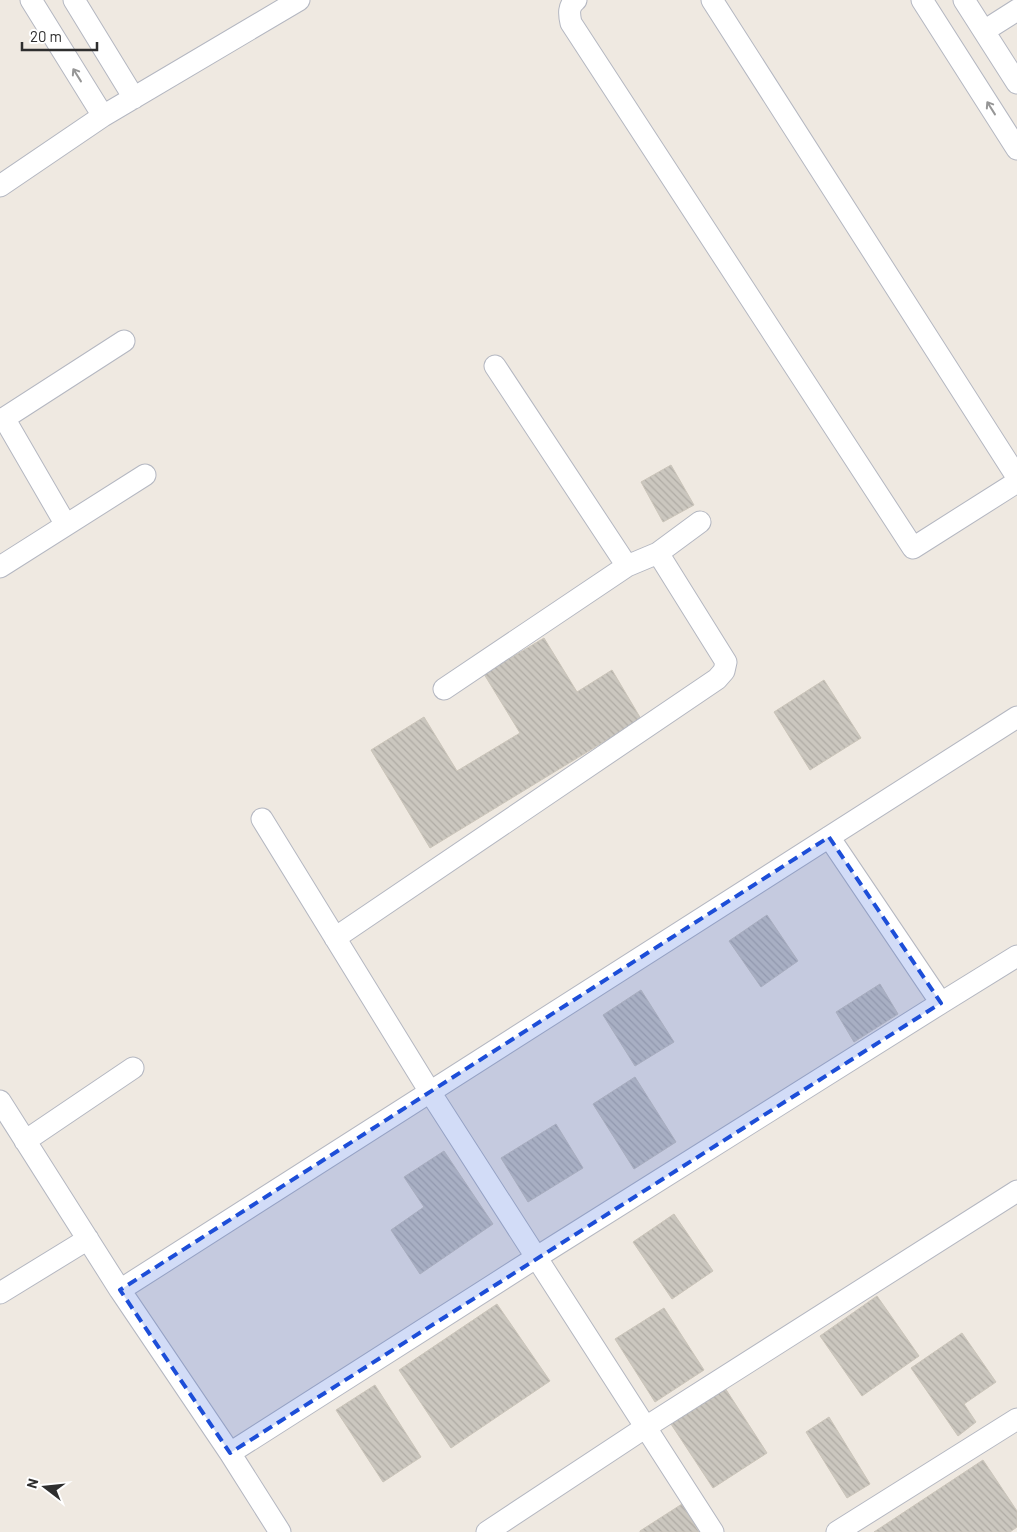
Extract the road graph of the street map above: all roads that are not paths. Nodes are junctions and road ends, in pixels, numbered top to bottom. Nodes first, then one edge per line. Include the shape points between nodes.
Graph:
1 (30, 0) edge
2 (74, 0) edge
3 (299, 0) edge
4 (576, 0) edge
5 (712, 0) edge
6 (922, 0) edge
7 (964, 0) edge
8 (1017, 10) edge
9 (984, 31) junction
10 (1017, 83) edge
11 (134, 98) junction
12 (103, 116) junction
13 (1017, 149) edge
14 (0, 186) edge
15 (124, 341) dead end
16 (495, 366) dead end
17 (2, 420) edge
18 (145, 475) dead end
19 (1017, 477) edge
20 (1017, 482) edge
21 (700, 522) dead end
22 (66, 525) junction
23 (658, 553) junction
24 (627, 566) junction
25 (0, 567) edge
26 (444, 688) dead end
27 (1017, 717) edge
28 (262, 819) dead end
29 (829, 838) junction
30 (335, 938) junction
31 (1017, 956) edge
32 (941, 1003) junction
33 (133, 1068) dead end
34 (430, 1092) junction
35 (0, 1101) edge
36 (25, 1141) junction
37 (1017, 1192) edge
38 (88, 1239) junction
39 (537, 1257) junction
40 (120, 1290) junction
41 (0, 1293) edge
42 (1017, 1419) edge
43 (646, 1427) junction
44 (230, 1453) junction
45 (280, 1532) edge
46 (487, 1532) edge
47 (713, 1532) edge
48 (837, 1532) edge

12 -> 1 street
2 - 11 street
3 - 11 street
4 - 20 street via 569,12 570,23 913,548
5 - 19 street
13 -> 6 street
7 - 9 street
8 - 9 street
9 - 10 street
11 - 12 street
12 - 14 street
15 - 17 street
16 - 24 street
17 - 22 street
18 - 22 street
21 - 23 street
22 - 25 street
23 - 24 street
23 - 30 street via 726,662 724,671 717,679
24 - 26 street
27 - 29 street
28 - 30 street
29 - 32 street
29 - 34 street
30 - 34 street
31 - 32 street
32 - 39 street
33 - 36 street
34 - 39 street
34 - 40 street
35 - 36 street
36 - 38 street
37 - 43 street
38 - 40 street
38 - 41 street
39 - 43 street
39 - 44 street
40 - 44 street
42 - 48 street
43 - 46 street
43 - 47 street
44 - 45 street

